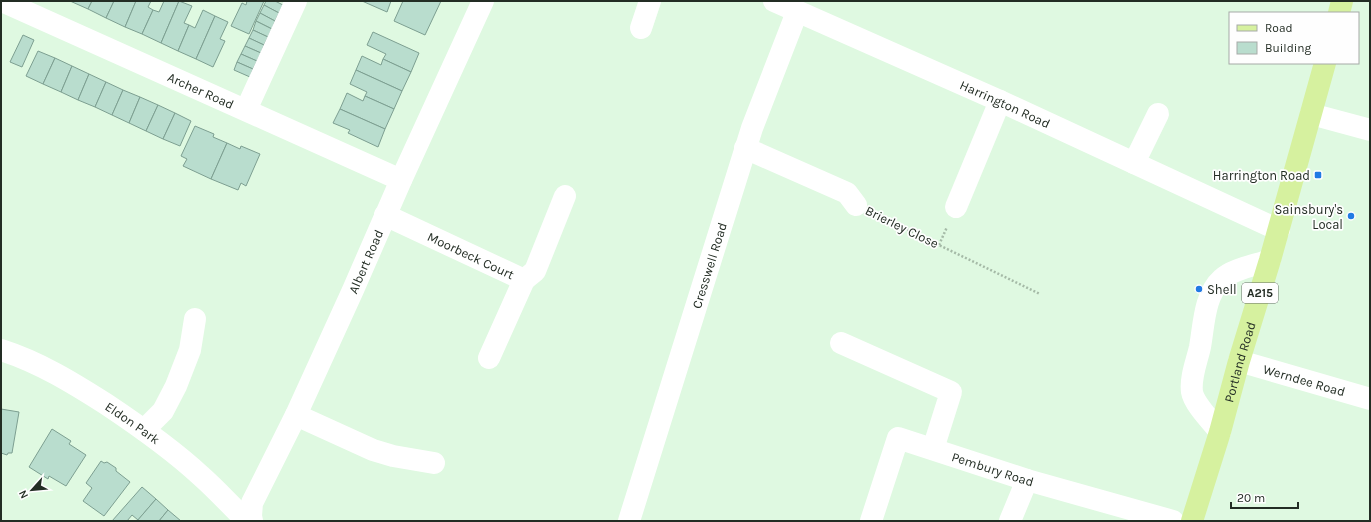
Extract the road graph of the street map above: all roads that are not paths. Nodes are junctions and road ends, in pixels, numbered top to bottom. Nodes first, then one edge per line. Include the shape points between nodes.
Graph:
1 (2, 1) edge
2 (296, 1) edge
3 (483, 1) edge
4 (650, 1) edge
5 (774, 1) edge
6 (1342, 1) edge
7 (797, 12) junction
8 (1339, 12) edge
9 (640, 28) dead end
10 (1325, 64) edge
11 (1000, 101) junction
12 (246, 110) junction
13 (1158, 114) dead end
14 (1311, 114) junction
15 (1370, 130) edge
16 (745, 148) junction
17 (1134, 163) junction
18 (400, 180) junction
19 (565, 196) dead end
20 (856, 205) road end
21 (956, 207) dead end
22 (385, 215) junction
23 (1279, 230) junction
24 (1270, 260) junction
25 (524, 280) junction
26 (196, 318) dead end
27 (840, 343) dead end
28 (1, 350) edge
29 (489, 358) dead end
30 (1238, 361) junction
31 (1370, 399) edge
32 (296, 416) junction
33 (144, 430) junction
34 (1220, 432) junction
35 (933, 449) junction
36 (434, 463) dead end
37 (1027, 480) junction
38 (247, 521) edge
39 (252, 521) edge
40 (629, 521) edge
41 (871, 521) edge
42 (1010, 521) edge
43 (1173, 521) edge
44 (1192, 521) edge

1 - 12 street, Archer Road
2 - 12 street
3 - 18 street, Albert Road
4 - 9 street
5 - 7 street, Harrington Road
6 - 8 main road
7 - 11 street, Harrington Road
7 - 16 street, Cresswell Road
10 - 14 main road, Portland Road / A215
11 - 17 street, Harrington Road
11 - 21 street
12 - 18 street, Archer Road
13 - 17 street
14 - 15 street
14 - 23 main road, Portland Road / A215
16 - 20 street, Brierley Close via 847,193
16 - 40 street, Cresswell Road
17 - 23 street, Harrington Road
18 - 22 street, Albert Road
19 - 25 street via 535,271
22 - 25 street, Moorbeck Court
22 - 32 street, Albert Road
23 - 24 main road, Portland Road / A215
24 - 30 main road, Portland Road / A215
24 - 34 street via 1227,274 1214,288 1206,310 1192,392
25 - 29 street, Moorbeck Court
26 - 33 street via 190,350 176,386 163,411
27 - 35 street via 951,392
28 - 33 street, Eldon Park via 29,360 59,376
30 - 31 street, Werndee Road
30 - 34 main road, Portland Road / A215
32 - 36 street via 373,450
32 - 39 street, Albert Road via 252,503
33 - 38 street, Eldon Park via 201,475
34 - 44 main road, Portland Road / A215
35 - 37 street, Pembury Road
35 - 41 street, Pembury Road via 898,438
37 - 42 street
37 - 43 street, Pembury Road

